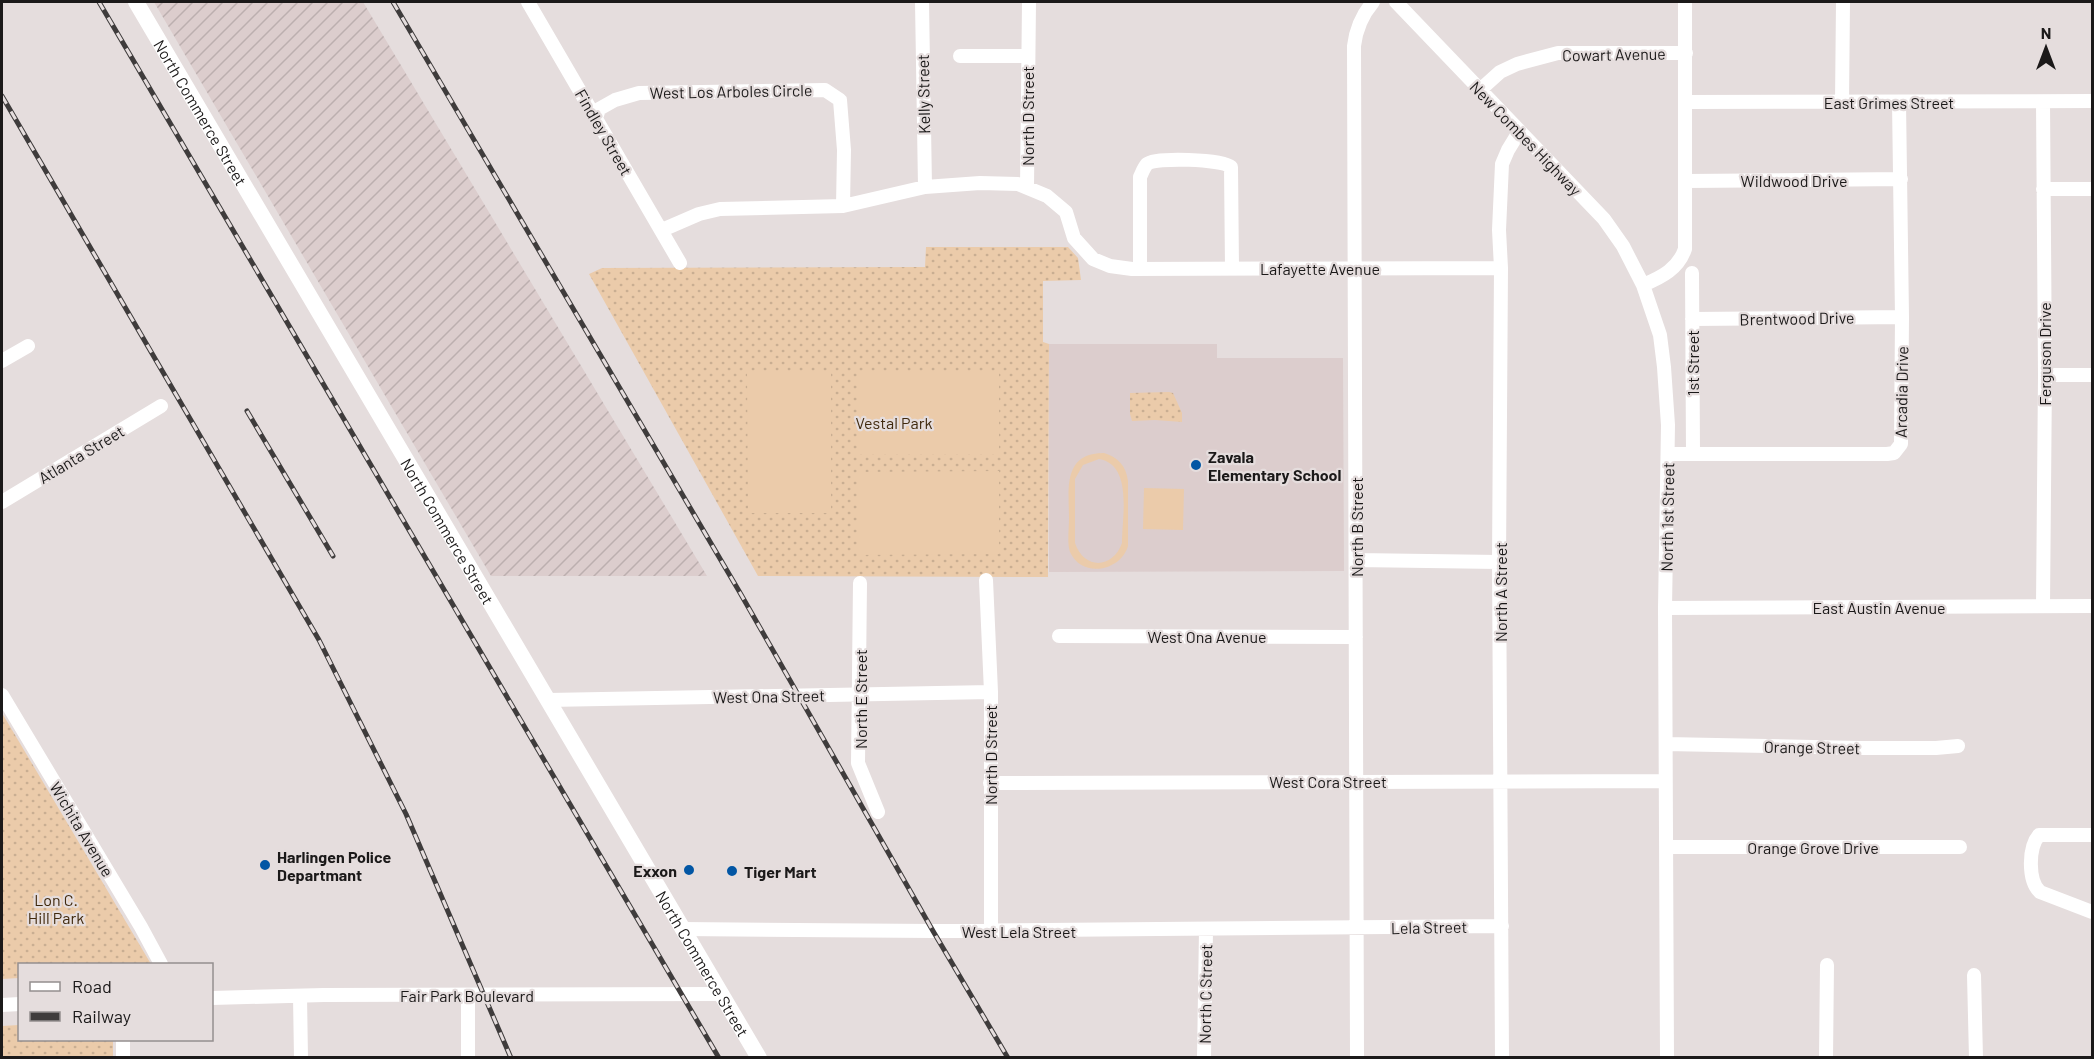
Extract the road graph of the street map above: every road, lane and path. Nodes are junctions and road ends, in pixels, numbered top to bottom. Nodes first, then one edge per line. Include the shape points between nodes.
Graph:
1 (136, 2) edge
2 (528, 2) edge
3 (922, 2) edge
4 (1029, 2) edge
5 (1373, 2) edge
6 (1396, 2) edge
7 (1685, 2) edge
8 (1843, 2) edge
9 (1686, 53) junction
10 (960, 56) dead end
11 (1027, 56) junction
12 (1480, 90) junction
13 (2092, 101) edge
14 (1686, 102) junction
15 (1842, 102) junction
16 (1899, 102) junction
17 (2043, 102) junction
18 (596, 118) junction
19 (1519, 132) junction
20 (1901, 179) junction
21 (1686, 181) junction
22 (925, 187) junction
23 (1027, 187) junction
24 (2043, 189) junction
25 (2092, 189) edge
26 (843, 206) junction
27 (662, 230) junction
28 (680, 263) dead end
29 (1232, 268) junction
30 (1355, 268) junction
31 (1501, 268) junction
32 (1140, 269) junction
33 (1692, 273) dead end
34 (1643, 285) junction
35 (1902, 317) junction
36 (1692, 319) junction
37 (28, 346) dead end
38 (2, 361) edge
39 (2045, 375) junction
40 (2092, 375) edge
41 (161, 406) dead end
42 (1668, 454) junction
43 (1693, 454) junction
44 (2, 502) edge
45 (1356, 560) junction
46 (1499, 562) junction
47 (986, 580) dead end
48 (860, 583) dead end
49 (2043, 606) junction
50 (2092, 606) edge
51 (1665, 608) junction
52 (1059, 636) dead end
53 (1356, 637) junction
54 (991, 693) junction
55 (860, 694) junction
56 (2, 695) edge
57 (548, 700) junction
58 (1666, 744) junction
59 (1958, 746) dead end
60 (1357, 781) junction
61 (1502, 781) junction
62 (1665, 781) junction
63 (990, 783) junction
64 (878, 812) dead end
65 (2092, 835) edge
66 (1666, 847) junction
67 (1960, 847) dead end
68 (2092, 912) edge
69 (1502, 926) junction
70 (1357, 928) junction
71 (682, 929) junction
72 (991, 930) junction
73 (1206, 930) junction
74 (160, 963) edge
75 (1827, 965) dead end
76 (1974, 975) dead end
77 (722, 994) junction
78 (468, 995) junction
79 (300, 996) junction
80 (213, 998) edge
81 (18, 1004) edge
82 (2, 1005) edge
83 (123, 1041) edge
84 (123, 1058) edge
85 (301, 1058) edge
86 (468, 1058) edge
87 (759, 1058) edge
88 (1204, 1058) edge
89 (1357, 1058) edge
90 (1502, 1058) edge
91 (1667, 1058) edge
92 (1826, 1058) edge
93 (1976, 1058) edge

1 - 57 main road, North Commerce Street
2 - 18 street, Findley Street
3 - 22 street, Kelly Street
4 - 11 street, North D Street
5 - 30 street, North B Street via 1364,13 1354,46
6 - 12 street, New Combes Highway
7 - 9 street
8 - 15 street
9 - 12 street, Cowart Avenue via 1558,53 1500,72
9 - 14 street
10 - 11 street
11 - 23 street, North D Street
12 - 19 street, New Combes Highway
13 - 17 street, East Grimes Street
14 - 15 street, East Grimes Street
14 - 21 street
15 - 16 street, East Grimes Street
16 - 17 street, East Grimes Street
16 - 20 street, Arcadia Drive
17 - 24 street, Ferguson Drive
18 - 26 street, West Los Arboles Circle via 599,109 615,99 639,93 825,90 840,100
18 - 27 street, Findley Street
19 - 31 street, North A Street via 1502,164
19 - 34 street, New Combes Highway via 1604,219
20 - 21 street, Wildwood Drive
20 - 35 street, Arcadia Drive
21 - 34 street via 1683,254 1673,269
22 - 23 street via 980,183
22 - 26 street
23 - 32 street, North D Street via 1047,196 1066,212 1074,238 1093,259 1110,266
24 - 25 street
24 - 39 street, Ferguson Drive
26 - 27 street via 720,209
27 - 28 street, Findley Street
29 - 30 street, Lafayette Avenue
29 - 32 street, Lafayette Avenue
29 - 32 street via 1231,166 1226,162 1196,160 1153,161 1146,165 1140,177
30 - 31 street, Lafayette Avenue
30 - 45 street, North B Street
31 - 46 street, North A Street
33 - 36 street, 1st Street
34 - 42 street, North 1st Street via 1660,335
35 - 36 street, Brentwood Drive
35 - 43 street, Arcadia Drive via 1900,444 1894,453
36 - 43 street, 1st Street
37 - 38 street
39 - 40 street
39 - 49 street, Ferguson Drive
41 - 44 street, Atlanta Street
42 - 43 street, Arcadia Drive
42 - 51 street, North 1st Street
45 - 46 street
45 - 53 street, North B Street
46 - 61 street, North A Street
47 - 54 street, North D Street
48 - 55 street, North E Street
49 - 50 street, East Austin Avenue
49 - 51 street, East Austin Avenue
51 - 58 street, North 1st Street
52 - 53 street, West Ona Avenue
53 - 60 street, North B Street
54 - 55 street, West Ona Street
54 - 63 street, North D Street
55 - 57 street, West Ona Street
55 - 64 street, North E Street via 858,763
56 - 74 street, Wichita Avenue
57 - 71 main road, North Commerce Street
58 - 59 street, Orange Street
58 - 62 street, North 1st Street
60 - 61 street, West Cora Street
60 - 63 street, West Cora Street
60 - 70 street, North B Street
61 - 62 street, West Cora Street
61 - 69 street, North A Street
62 - 66 street, North 1st Street
63 - 72 street, North D Street
65 - 68 street via 2039,835 2034,840 2032,860 2032,879 2040,892
66 - 67 street, Orange Grove Drive
66 - 91 street, North 1st Street
69 - 70 street, Lela Street
69 - 90 street, North A Street
70 - 73 street, West Lela Street
70 - 89 street, North B Street
71 - 72 street, West Lela Street
71 - 77 main road, North Commerce Street
72 - 73 street, West Lela Street
73 - 88 street, North C Street
75 - 92 street
76 - 93 street
77 - 78 street, Fair Park Boulevard
77 - 87 main road, North Commerce Street
78 - 79 street, Fair Park Boulevard
78 - 86 street
79 - 80 street, Fair Park Boulevard
79 - 85 street
81 - 82 street
83 - 84 street

